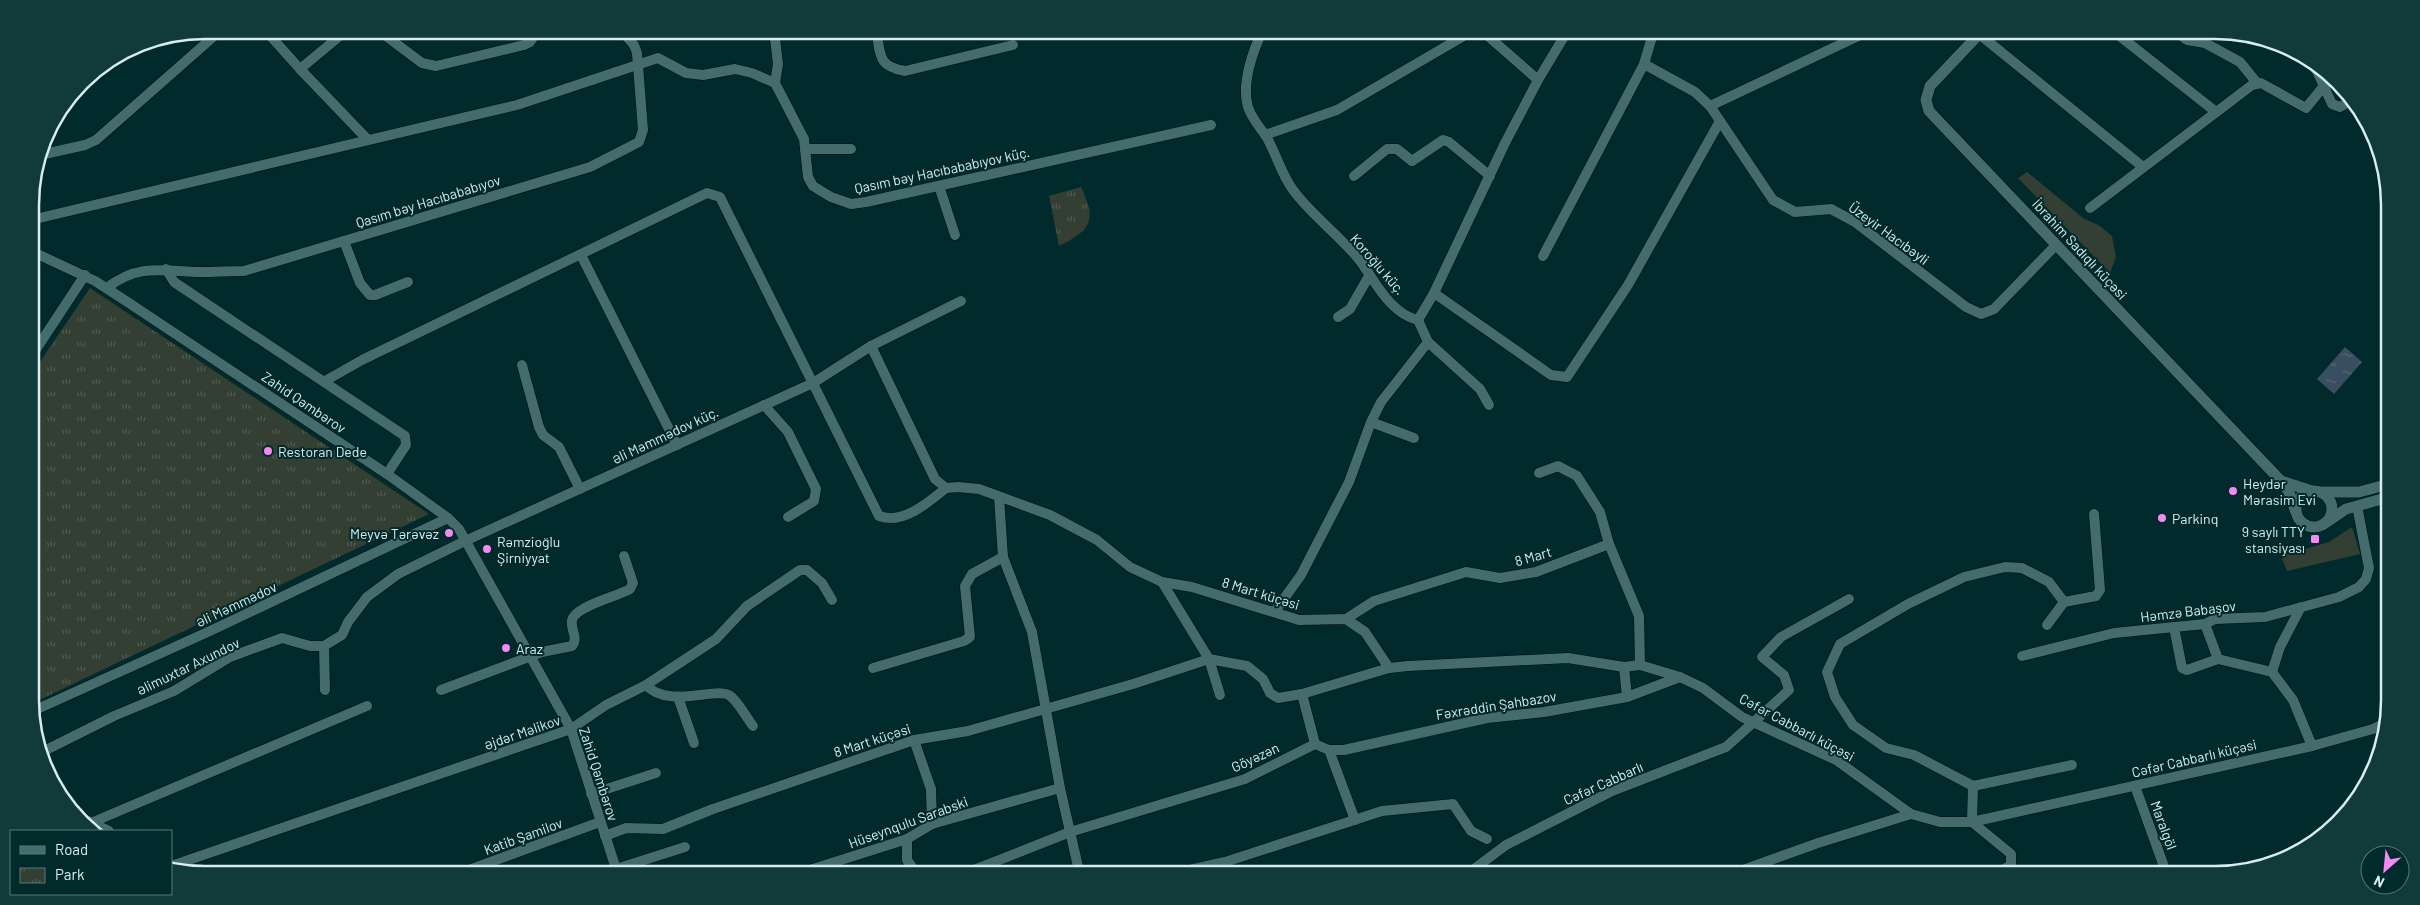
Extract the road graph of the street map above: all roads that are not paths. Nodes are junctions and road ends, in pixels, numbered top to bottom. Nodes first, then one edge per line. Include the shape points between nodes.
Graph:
1 (211, 39) edge
2 (273, 39) edge
3 (336, 39) edge
4 (390, 39) edge
5 (532, 39) edge
6 (628, 39) edge
7 (775, 39) edge
8 (878, 39) edge
9 (1259, 39) edge
10 (1459, 39) edge
11 (1491, 39) edge
12 (1563, 39) edge
13 (1651, 39) edge
14 (1852, 39) edge
15 (1974, 39) edge
16 (1989, 39) edge
17 (2123, 39) edge
18 (2186, 39) edge
19 (1013, 45) dead end
20 (638, 64) junction
21 (1644, 64) junction
22 (300, 69) junction
23 (2318, 74) edge
24 (1538, 80) junction
25 (775, 83) junction
26 (2257, 83) junction
27 (2323, 88) junction
28 (2347, 103) edge
29 (1710, 106) junction
30 (2216, 112) junction
31 (1720, 122) junction
32 (1211, 125) dead end
33 (1265, 136) junction
34 (368, 140) junction
35 (805, 149) junction
36 (851, 149) dead end
37 (47, 154) edge
38 (2143, 166) junction
39 (1354, 176) dead end
40 (1490, 176) junction
41 (939, 186) junction
42 (2090, 208) dead end
43 (39, 218) edge
44 (955, 235) dead end
45 (344, 241) junction
46 (2056, 245) junction
47 (39, 255) edge
48 (581, 255) junction
49 (1543, 256) dead end
50 (166, 269) junction
51 (85, 276) junction
52 (1369, 276) junction
53 (408, 282) dead end
54 (107, 288) junction
55 (1434, 293) junction
56 (961, 301) dead end
57 (1338, 317) dead end
58 (1418, 320) junction
59 (1428, 342) junction
60 (39, 345) edge
61 (871, 346) junction
62 (522, 365) dead end
63 (325, 380) junction
64 (813, 383) junction
65 (764, 405) junction
66 (1489, 405) dead end
67 (1371, 422) junction
68 (1414, 438) dead end
69 (677, 445) junction
70 (1539, 473) dead end
71 (387, 474) junction
72 (2281, 481) junction
73 (2381, 486) edge
74 (946, 488) junction
75 (580, 489) junction
76 (2318, 492) junction
77 (999, 496) junction
78 (2381, 499) edge
79 (2357, 506) junction
80 (2296, 512) junction
81 (2094, 514) dead end
82 (788, 517) dead end
83 (448, 518) junction
84 (2325, 523) junction
85 (465, 541) junction
86 (1609, 544) junction
87 (624, 556) dead end
88 (1003, 557) junction
89 (1162, 582) junction
90 (832, 600) dead end
91 (1849, 600) dead end
92 (2064, 602) junction
93 (2301, 607) junction
94 (1275, 612) junction
95 (1346, 619) junction
96 (2205, 624) junction
97 (2047, 625) dead end
98 (2174, 627) junction
99 (324, 646) junction
100 (2022, 656) dead end
101 (530, 658) junction
102 (1209, 659) junction
103 (2218, 659) junction
104 (1640, 665) junction
105 (1624, 667) junction
106 (873, 668) dead end
107 (1389, 668) junction
108 (2272, 672) junction
109 (1680, 677) junction
110 (646, 685) junction
111 (325, 690) dead end
112 (441, 690) dead end
113 (1302, 694) junction
114 (1220, 695) dead end
115 (678, 697) junction
116 (1627, 697) junction
117 (367, 706) dead end
118 (39, 709) edge
119 (1047, 710) junction
120 (1753, 722) junction
121 (753, 726) dead end
122 (2379, 726) edge
123 (571, 729) junction
124 (914, 740) junction
125 (694, 743) dead end
126 (1315, 744) junction
127 (2312, 746) junction
128 (47, 750) edge
129 (1329, 750) junction
130 (2072, 765) dead end
131 (656, 773) dead end
132 (1973, 786) junction
133 (2135, 786) junction
134 (1060, 788) junction
135 (591, 794) junction
136 (1911, 814) junction
137 (1355, 820) junction
138 (92, 822) joint
139 (600, 822) junction
140 (1972, 822) junction
141 (932, 824) junction
142 (107, 830) edge
143 (1070, 832) junction
144 (605, 836) junction
145 (907, 839) junction
146 (1487, 839) dead end
147 (686, 847) dead end
148 (185, 865) edge
149 (480, 866) edge
150 (615, 866) edge
151 (634, 866) edge
152 (822, 866) edge
153 (911, 866) edge
154 (984, 866) edge
155 (1078, 866) edge
156 (1207, 866) edge
157 (1478, 866) edge
158 (1753, 866) edge
159 (2010, 866) edge
160 (2164, 866) edge

1 - 37 street via 96,140
2 - 22 street
3 - 22 street
4 - 5 street via 422,63 436,66 524,45
6 - 20 street, Qasım bəy Hacıbababıyov via 634,45
7 - 25 street via 778,64
8 - 19 street via 882,60 890,68 905,71
9 - 33 street, Koroğlu küç. via 1252,55 1247,105
10 - 33 street via 1337,110
11 - 24 street
12 - 24 street
13 - 21 street
14 - 29 street
15 - 46 street, İbrahim Sadıqlı küçəsi via 1930,86 1926,100 1929,111
16 - 38 street
17 - 30 street
18 - 26 street via 2205,43 2240,62
20 - 25 street via 658,58 686,73 703,75 735,69
20 - 34 street via 517,105
20 - 45 street, Qasım bəy Hacıbababıyov via 643,130 639,142 590,167
21 - 29 street, Üzeyir Hacıbəyli via 1694,92
21 - 49 street
22 - 34 street
23 - 27 street
24 - 40 street
25 - 35 street, Qasım bəy Hacıbababıyov küç. via 804,139
26 - 27 street via 2306,108
26 - 30 street
27 - 28 street via 2332,104 2337,107
29 - 31 street, Üzeyir Hacıbəyli
30 - 38 street
31 - 46 street, Üzeyir Hacıbəyli via 1773,200 1795,212 1831,209 1966,308 1981,314 1994,309
31 - 55 street via 1628,285 1567,377 1551,375
32 - 41 street, Qasım bəy Hacıbababıyov küç.
33 - 52 street, Koroğlu küç. via 1291,189 1360,261
34 - 43 street
35 - 36 street
35 - 41 street, Qasım bəy Hacıbababıyov küç. via 808,177 813,186 851,204
38 - 42 street
39 - 40 street via 1387,149 1397,149 1412,161 1443,140
40 - 55 street
41 - 44 street
45 - 50 street, Qasım bəy Hacıbababıyov via 244,271
45 - 53 street via 360,283 370,295
46 - 72 street, İbrahim Sadıqlı küçəsi
47 - 51 street, Zahid Qəmbərov
48 - 63 street
48 - 64 street via 708,193 720,197
48 - 69 street
50 - 54 street, Qasım bəy Hacıbababıyov via 148,269 122,278
50 - 63 street via 174,282
51 - 54 street, Zahid Qəmbərov
51 - 60 street
52 - 57 street via 1350,309
52 - 58 street, Koroğlu küç. via 1377,289 1409,318
54 - 71 street, Zahid Qəmbərov
55 - 58 street
56 - 61 street, Əli Məmmədov küç.
58 - 59 street
59 - 66 street via 1480,389
59 - 67 street via 1380,402
61 - 64 street, Əli Məmmədov küç.
61 - 74 street via 935,479
62 - 75 street via 539,427 543,435 559,447
63 - 71 street via 405,436 406,445
64 - 65 street, Əli Məmmədov küç.
64 - 74 street via 879,516 899,519
65 - 69 street, Əli Məmmədov küç.
65 - 82 street via 788,432 816,489 814,501
67 - 68 street
67 - 94 street via 1349,482 1301,575
69 - 75 street, Əli Məmmədov küç.
70 - 86 street via 1558,466 1577,476 1600,512
71 - 83 street, Zahid Qəmbərov
72 - 76 street
72 - 80 street
73 - 76 street via 2359,492
74 - 77 street, 8 Mart küçəsi via 979,489
75 - 85 street, Əli Məmmədov küç.
76 - 80 street via 2302,495
76 - 84 street via 2328,498 2332,506 2331,516
77 - 88 street
77 - 89 street, 8 Mart küçəsi via 1050,515 1089,535 1130,567
78 - 79 street
79 - 84 street via 2346,509
79 - 93 street, Həmzə Babaşov via 2369,568 2366,579 2339,597
80 - 84 street via 2300,521 2308,526 2317,527
81 - 92 street via 2100,590 2096,596
83 - 85 street, Zahid Qəmbərov
83 - 118 street, Əli Məmmədov via 236,620
85 - 99 street via 398,574 379,587 356,609 342,636
85 - 101 street, Zahid Qəmbərov
86 - 95 street, 8 Mart via 1536,572 1500,578 1466,572 1374,601
86 - 104 street via 1639,616
87 - 101 street via 632,583 630,589 575,615 572,646
88 - 106 street via 972,574 965,586 970,637 964,642
88 - 119 street via 1032,632
89 - 94 street, 8 Mart küçəsi via 1192,587
89 - 102 street
90 - 110 street, Əjdər Məlikov via 822,583 807,570 800,570 747,606 716,639
91 - 120 street, Cəfər Cabbarlı via 1781,637 1762,658 1784,675 1790,690
92 - 97 street
92 - 132 street via 2048,582 2022,568 2005,567 1964,577 1908,604 1840,644 1827,672 1834,697 1853,725 1886,748 1914,755
93 - 96 street, Həmzə Babaşov via 2265,618 2216,618
93 - 108 street via 2280,647
94 - 95 street, 8 Mart küçəsi via 1299,620
95 - 107 street via 1365,632
96 - 98 street, Həmzə Babaşov
96 - 103 street
98 - 100 street, Həmzə Babaşov via 2114,633
98 - 103 street via 2182,668 2187,670
99 - 111 street
99 - 128 street, Əlimuxtar Axundov via 310,646 282,638 230,658 174,691
101 - 112 street
101 - 123 street, Zahid Qəmbərov
102 - 113 street, 8 Mart küçəsi via 1248,666 1263,679 1270,694 1278,698
102 - 114 street
102 - 119 street, 8 Mart küçəsi
103 - 108 street
104 - 105 street, Cəfər Cabbarlı küçəsi
104 - 109 street, Cəfər Cabbarlı küçəsi
105 - 107 street, Cəfər Cabbarlı küçəsi via 1568,658
105 - 116 street
107 - 113 street
108 - 127 street via 2293,700
109 - 116 street, Fəxrəddin Şahbazov
109 - 120 street, Cəfər Cabbarlı küçəsi
110 - 115 street via 652,690
110 - 123 street, Əjdər Məlikov via 606,705
113 - 126 street
115 - 121 street via 723,693 730,696
115 - 125 street
116 - 129 street, Fəxrəddin Şahbazov via 1544,712 1487,718 1344,750
117 - 138 street
119 - 124 street, 8 Mart küçəsi via 968,732
119 - 134 street
120 - 136 street, Cəfər Cabbarlı küçəsi via 1836,760
120 - 157 street, Cəfər Cabbarlı via 1726,747 1612,791 1506,846
122 - 127 street, Cəfər Cabbarlı küçəsi
123 - 135 street, Zahid Qəmbərov
123 - 148 street, Əjdər Məlikov
124 - 141 street via 931,789
124 - 144 street, 8 Mart küçəsi via 664,829 626,828
126 - 129 street, Fəxrəddin Şahbazov
126 - 143 street, Göyəzən via 1245,779
127 - 133 street, Cəfər Cabbarlı küçəsi
129 - 137 street
130 - 132 street
131 - 135 street
132 - 140 street
133 - 140 street, Cəfər Cabbarlı küçəsi
133 - 160 street, Maralgöl
134 - 141 street, Hüseynqulu Sarabski
134 - 143 street
135 - 139 street, Zahid Qəmbərov
136 - 140 street, Cəfər Cabbarlı küçəsi via 1940,822
136 - 158 street
137 - 146 street via 1382,811 1453,804 1471,831
137 - 156 street
138 - 142 street
139 - 144 street, Zahid Qəmbərov
139 - 149 street, Katib Şamilov
140 - 159 street via 2011,854
141 - 145 street, Hüseynqulu Sarabski
143 - 154 street, Göyəzən
143 - 155 street
144 - 150 street, Zahid Qəmbərov
145 - 152 street, Hüseynqulu Sarabski
145 - 153 street via 907,860
147 - 151 street

